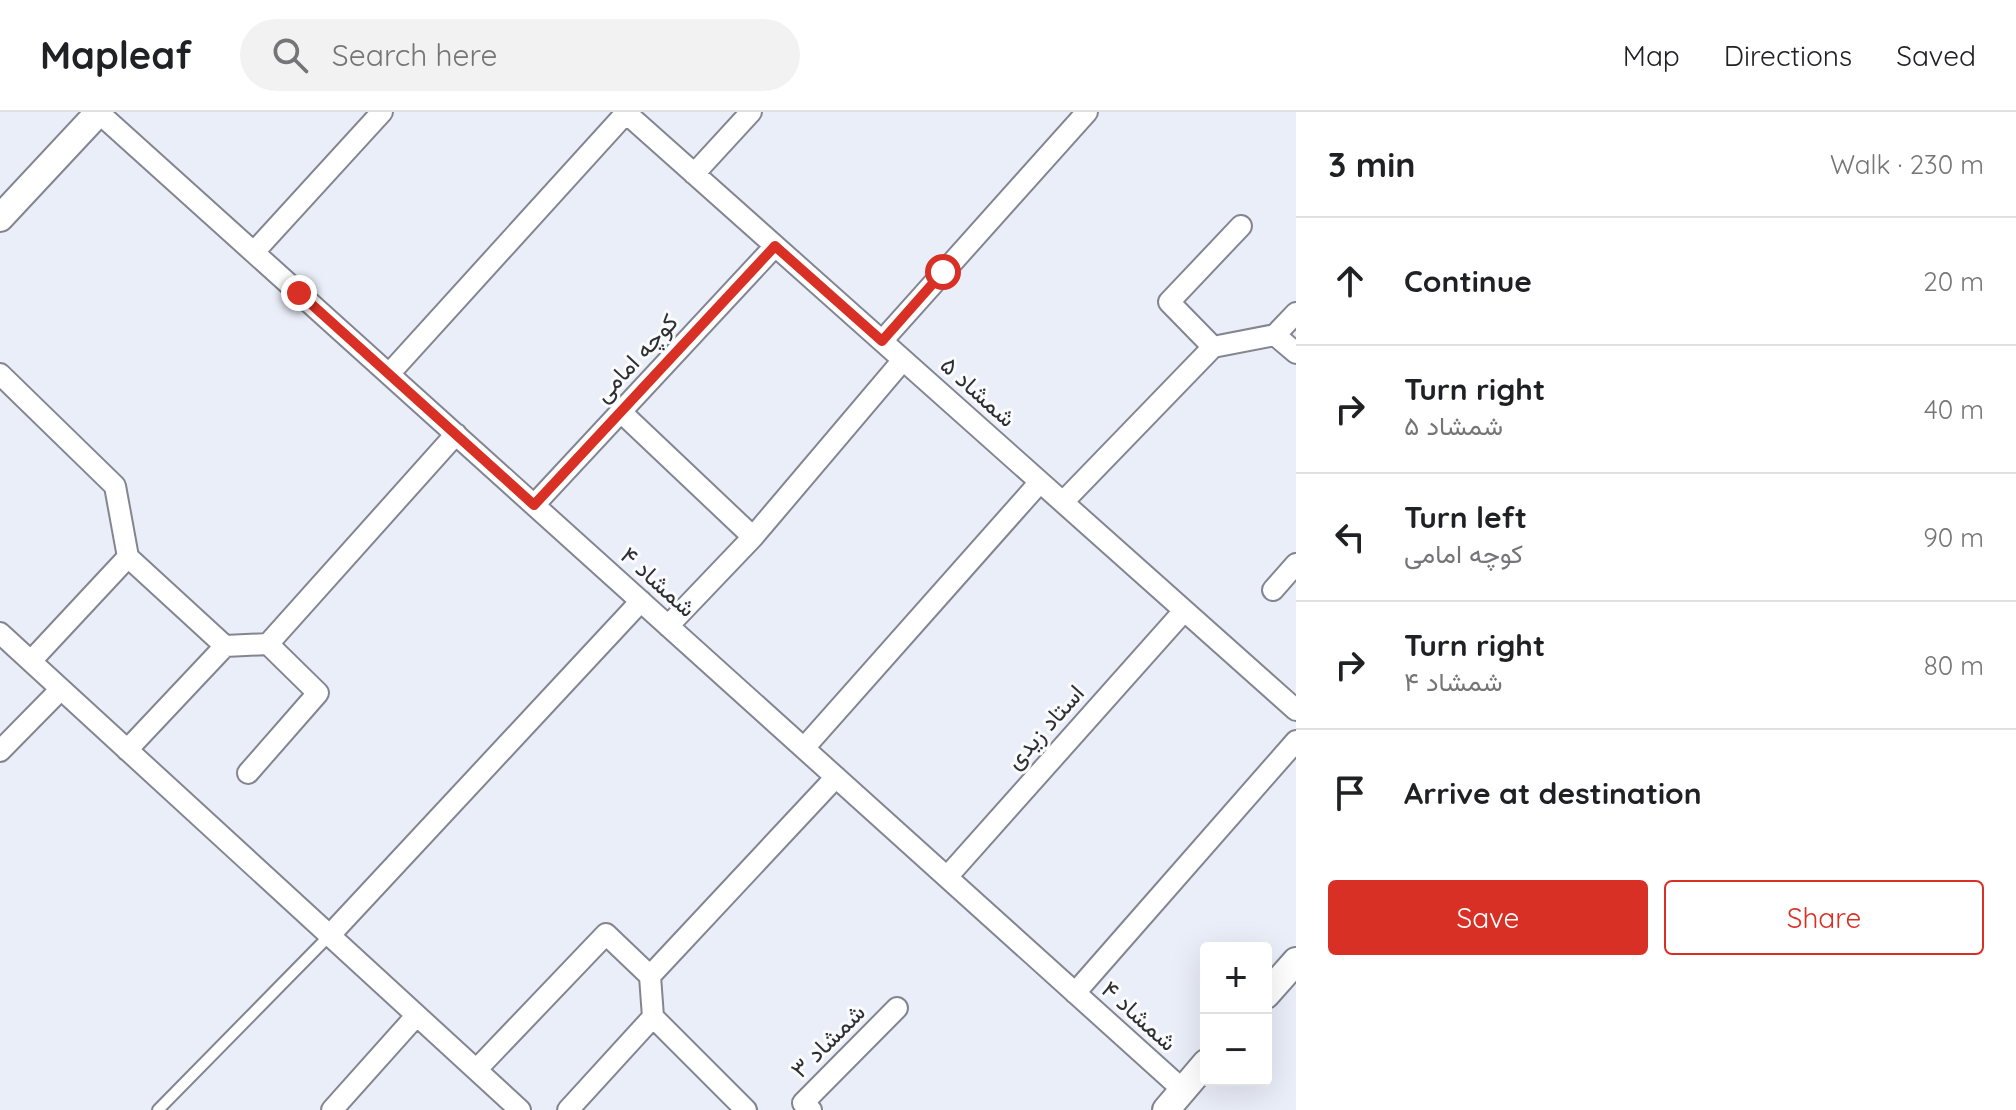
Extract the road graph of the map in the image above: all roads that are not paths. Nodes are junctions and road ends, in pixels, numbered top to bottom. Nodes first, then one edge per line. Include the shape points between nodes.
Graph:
1 (99, 112) edge
2 (382, 112) edge
3 (625, 112) edge
4 (751, 112) edge
5 (1087, 112) edge
6 (694, 174) junction
7 (0, 218) edge
8 (1241, 226) dead end
9 (775, 246) junction
10 (254, 252) junction
11 (1296, 313) edge
12 (1275, 335) junction
13 (882, 341) junction
14 (1213, 347) junction
15 (1296, 353) edge
16 (903, 360) junction
17 (0, 374) edge
18 (389, 374) junction
19 (621, 412) junction
20 (456, 434) junction
21 (1040, 482) junction
22 (1063, 502) junction
23 (534, 505) junction
24 (753, 537) junction
25 (128, 557) junction
26 (1296, 564) edge
27 (1273, 590) dead end
28 (641, 601) junction
29 (1183, 612) junction
30 (668, 626) junction
31 (0, 633) edge
32 (268, 644) junction
33 (225, 646) junction
34 (31, 661) junction
35 (61, 689) junction
36 (1296, 710) edge
37 (1296, 741) edge
38 (804, 748) junction
39 (127, 750) junction
40 (0, 751) edge
41 (248, 773) dead end
42 (836, 777) junction
43 (947, 877) junction
44 (329, 936) junction
45 (1292, 972) edge
46 (650, 976) junction
47 (1272, 990) edge
48 (1075, 993) junction
49 (897, 1008) dead end
50 (416, 1016) junction
51 (653, 1017) junction
52 (477, 1069) junction
53 (1200, 1070) edge
54 (1174, 1100) edge
55 (158, 1110) edge
56 (332, 1110) edge
57 (520, 1110) edge
58 (568, 1110) edge
59 (746, 1110) edge
60 (811, 1110) edge

1 - 7 street
1 - 10 street, شمشاد ۴
2 - 10 street
3 - 6 street, شمشاد ۵
3 - 18 street
4 - 6 street
5 - 13 street
6 - 9 street, شمشاد ۵
8 - 14 street via 1169,302
9 - 13 street, شمشاد ۵
9 - 19 street, کوچه امامی
10 - 18 street, شمشاد ۴
11 - 12 street
12 - 14 street
12 - 15 street
13 - 16 street, شمشاد ۵
14 - 22 street
16 - 21 street, شمشاد ۵
16 - 24 street
17 - 25 street via 115,486
18 - 20 street, شمشاد ۴
19 - 23 street, کوچه امامی
19 - 24 street
20 - 23 street, شمشاد ۴
20 - 32 street
21 - 22 street, شمشاد ۵
21 - 38 street
22 - 29 street, شمشاد ۵
23 - 28 street, شمشاد ۴
24 - 30 street
25 - 33 street
25 - 34 street
26 - 27 street
28 - 30 street, شمشاد ۴
28 - 44 street
29 - 36 street, شمشاد ۵
29 - 43 street, استاد زیدی
30 - 38 street, شمشاد ۴
31 - 34 street
32 - 33 street
32 - 41 street via 318,693
33 - 39 street
34 - 35 street
35 - 39 street
35 - 40 street
37 - 48 street
38 - 42 street, شمشاد ۴
39 - 44 street
42 - 43 street, شمشاد ۴
42 - 46 street
43 - 48 street, شمشاد ۴
44 - 50 street
44 - 55 lane
45 - 47 street
46 - 51 street
46 - 52 street via 606,934
48 - 54 street, شمشاد ۴
49 - 60 street, شمشاد ۳ via 803,1103
50 - 52 street
50 - 56 street
51 - 58 street
51 - 59 street
52 - 57 street
53 - 54 street

